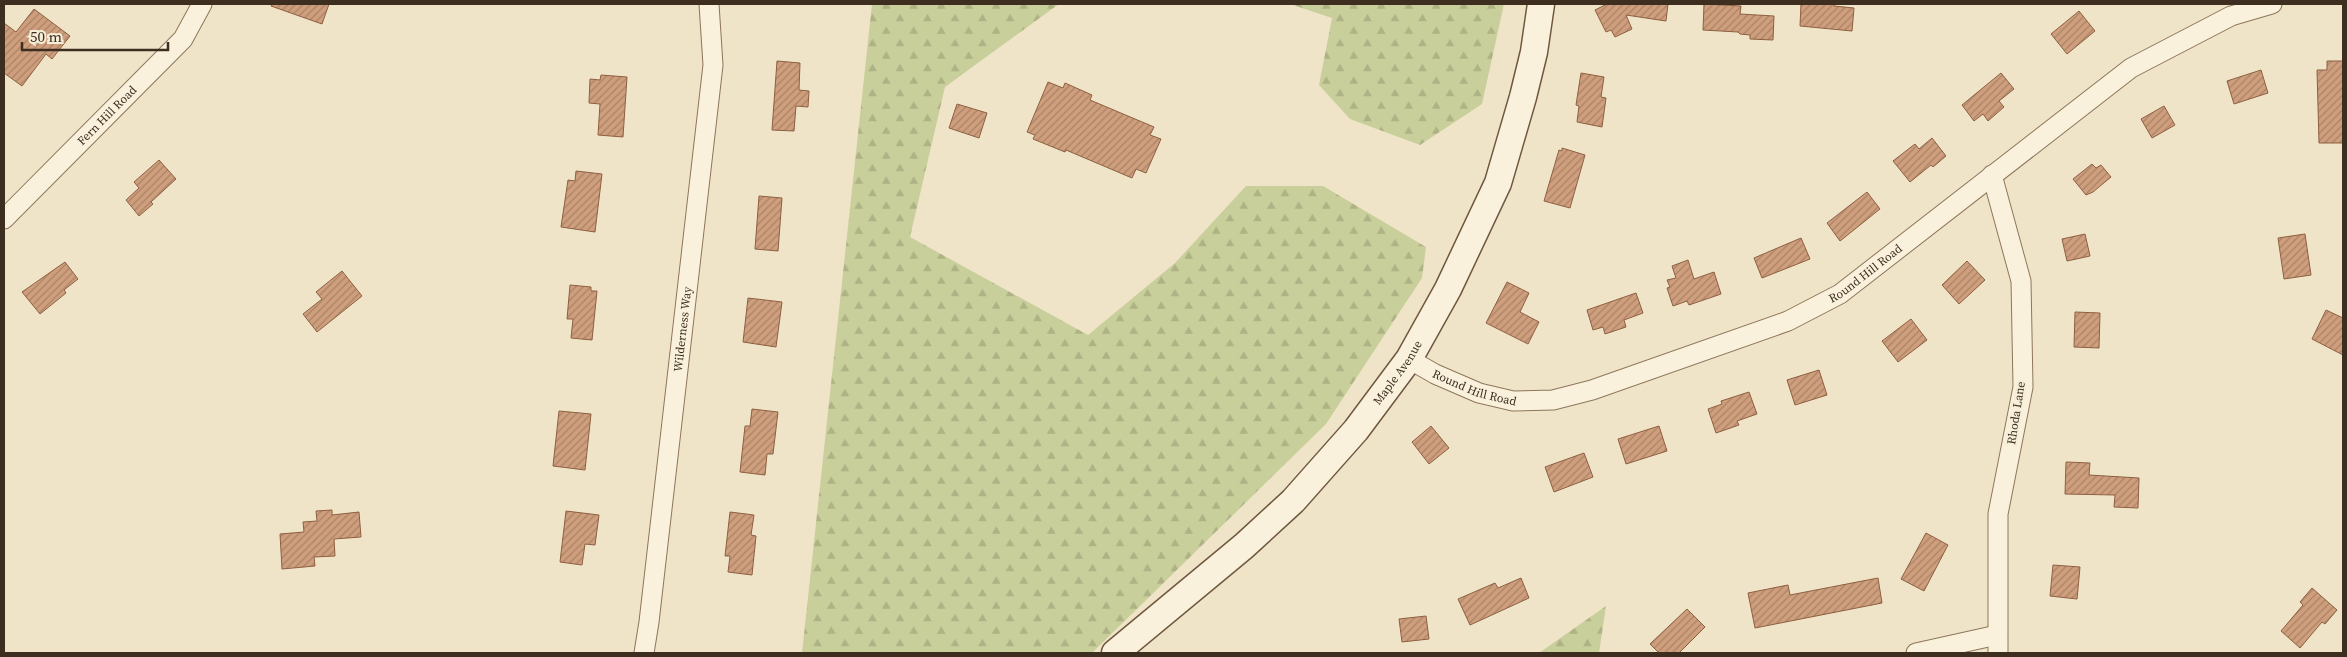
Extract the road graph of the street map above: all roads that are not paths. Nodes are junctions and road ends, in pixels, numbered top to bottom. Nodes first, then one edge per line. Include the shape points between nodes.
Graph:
1 (202, 4) edge
2 (709, 4) edge
3 (1541, 4) edge
4 (2272, 4) edge
5 (2229, 10) edge
6 (1992, 175) junction
7 (4, 219) edge
8 (1409, 360) junction
9 (1998, 644) edge
10 (644, 653) edge
11 (1115, 653) edge
12 (1916, 653) edge

1 - 7 street, Fern Hill Road via 182,39
2 - 10 street, Wilderness Way via 713,65
3 - 8 main road, Maple Avenue via 1534,52 1498,183 1448,289
4 - 5 street, Round Hill Road
5 - 6 street, Round Hill Road via 2131,68
6 - 8 street, Round Hill Road via 1840,294 1788,321 1592,390 1553,400 1513,401 1479,393
6 - 9 street, Rhoda Lane via 2021,281 2023,387 1998,514
8 - 11 main road, Maple Avenue via 1356,430 1294,501
9 - 12 street

